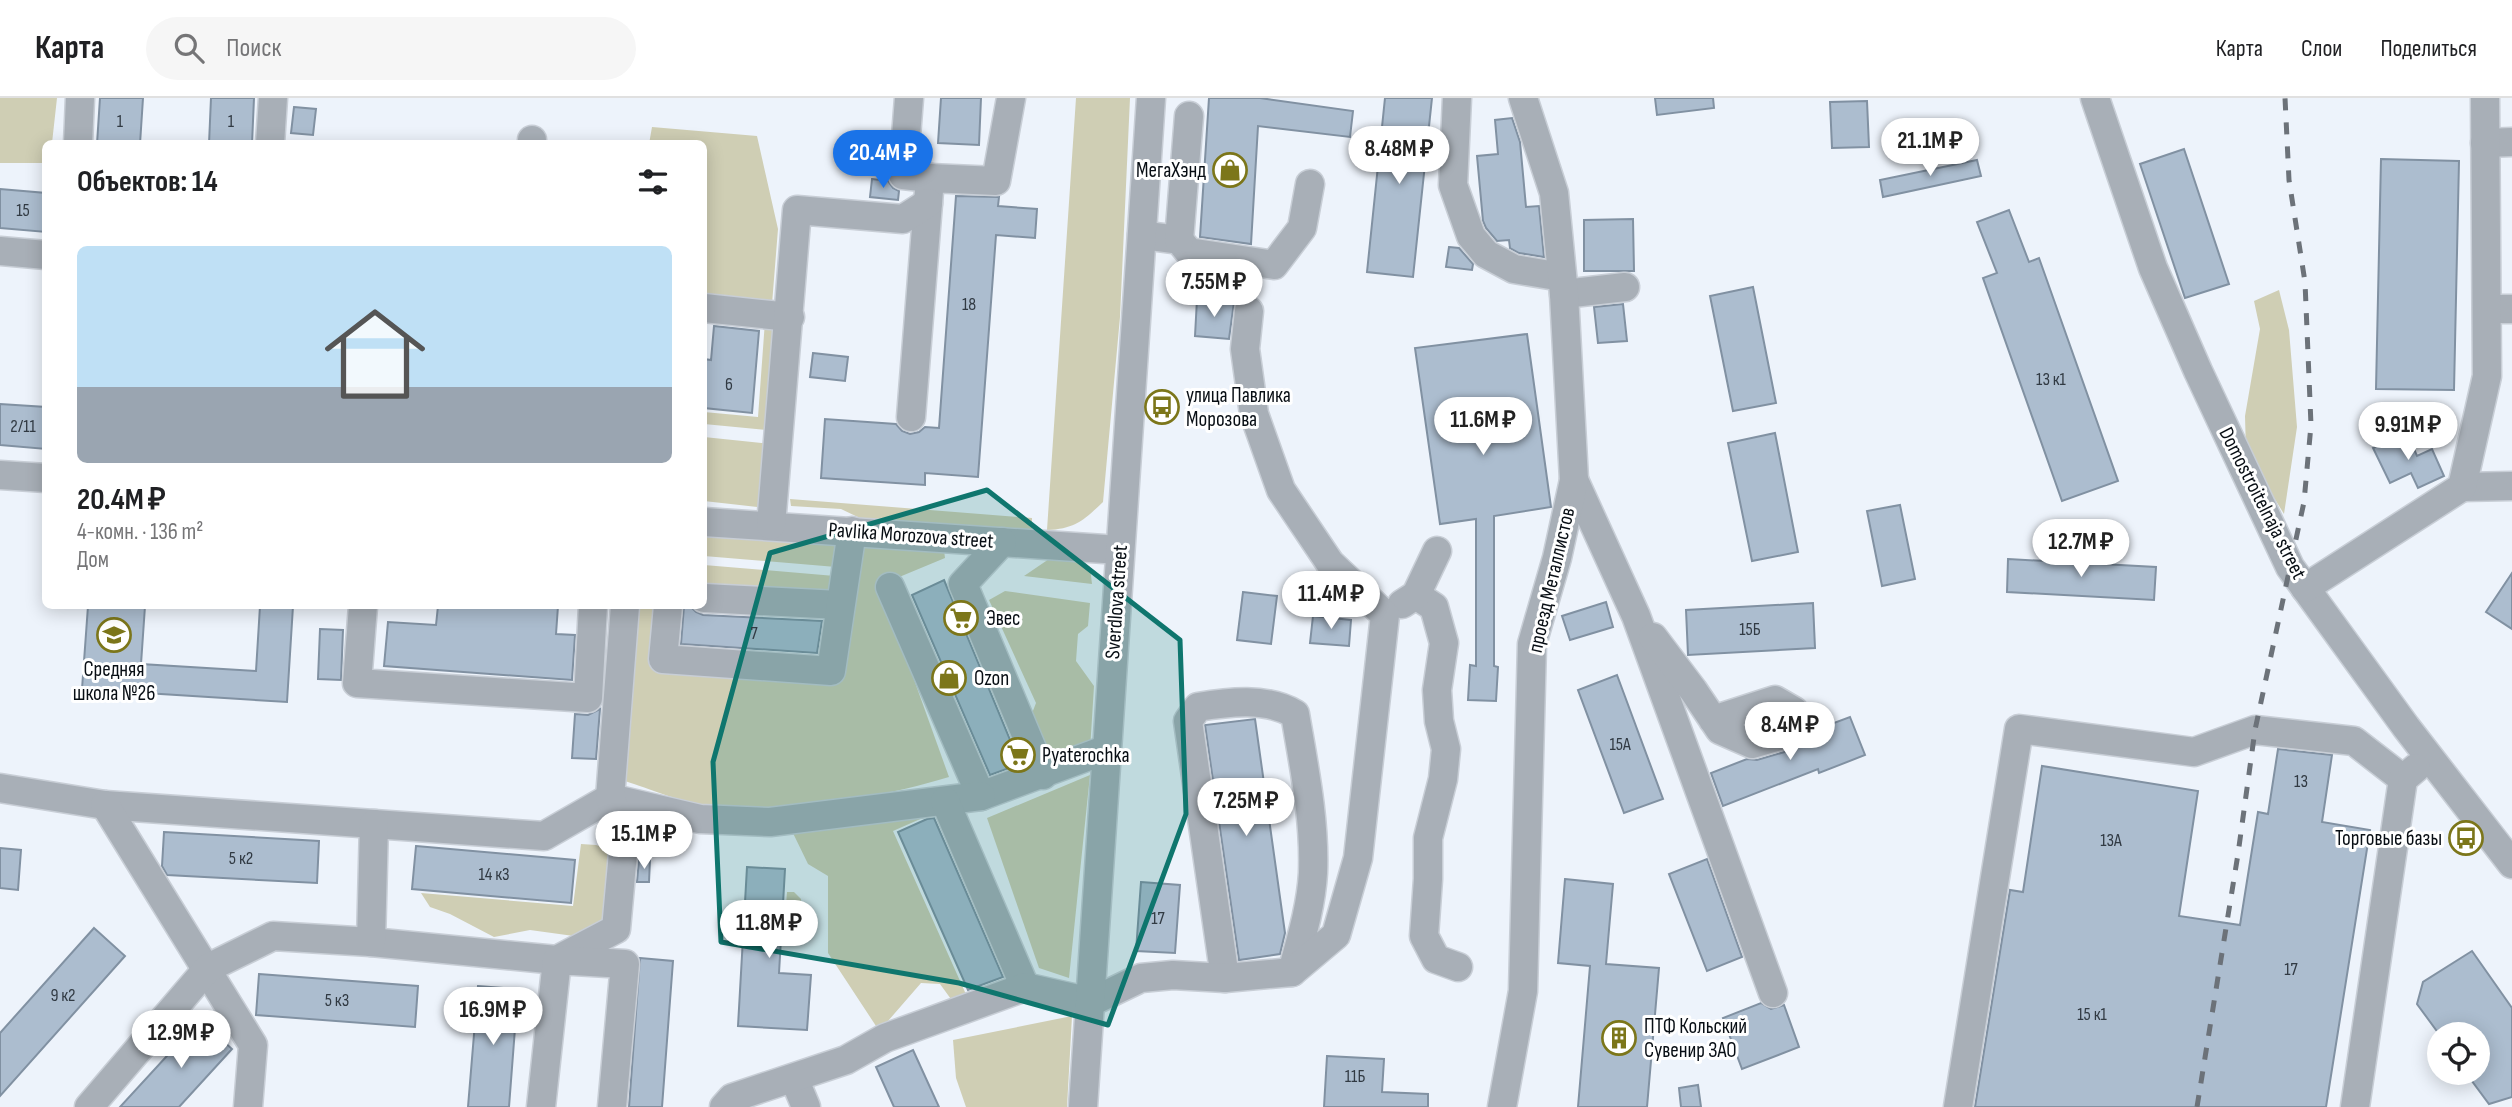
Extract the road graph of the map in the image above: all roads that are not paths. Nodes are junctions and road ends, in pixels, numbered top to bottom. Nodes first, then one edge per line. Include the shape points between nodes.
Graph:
1 (80, 98) edge
2 (273, 98) edge
3 (909, 98) edge
4 (1011, 98) edge
5 (1151, 98) edge
6 (1524, 98) edge
7 (2095, 98) edge
8 (2485, 98) edge
9 (1457, 99) edge
10 (1189, 116) dead end
11 (78, 140) edge
12 (270, 140) edge
13 (2499, 143) edge
14 (1310, 184) dead end
15 (929, 191) junction
16 (1142, 235) junction
17 (1179, 240) junction
18 (0, 251) edge
19 (42, 254) edge
20 (1563, 286) junction
21 (1625, 287) dead end
22 (707, 308) edge
23 (2499, 309) edge
24 (1249, 311) dead end
25 (790, 317) junction
26 (911, 417) dead end
27 (0, 475) edge
28 (42, 478) edge
29 (1574, 480) junction
30 (2512, 486) edge
31 (2462, 487) junction
32 (707, 522) edge
33 (771, 525) junction
34 (852, 531) junction
35 (1002, 542) junction
36 (1119, 550) junction
37 (1437, 551) dead end
38 (890, 587) dead end
39 (2305, 588) junction
40 (1416, 595) junction
41 (707, 598) edge
42 (839, 606) junction
43 (363, 609) edge
44 (593, 609) edge
45 (625, 609) edge
46 (668, 609) edge
47 (1385, 615) junction
48 (1636, 616) junction
49 (1713, 720) dead end
50 (1105, 750) junction
51 (2428, 756) junction
52 (1044, 775) junction
53 (2403, 779) junction
54 (0, 788) edge
55 (981, 796) junction
56 (610, 798) junction
57 (945, 801) junction
58 (105, 805) junction
59 (374, 824) junction
60 (2512, 864) edge
61 (371, 942) junction
62 (557, 960) junction
63 (1458, 967) dead end
64 (208, 968) junction
65 (1292, 972) junction
66 (1225, 978) junction
67 (1025, 987) junction
68 (1773, 993) dead end
69 (1091, 1002) junction
70 (794, 1078) junction
71 (89, 1107) edge
72 (248, 1107) edge
73 (541, 1107) edge
74 (612, 1107) edge
75 (724, 1107) edge
76 (806, 1107) edge
77 (1083, 1107) edge
78 (1502, 1107) edge
79 (1958, 1107) edge
80 (2356, 1107) edge

1 - 11 street
2 - 12 street
3 - 15 street via 903,175
4 - 15 street via 996,181
5 - 16 street, Sverdlova street
6 - 20 street, проезд Металлистов via 1554,192
7 - 39 street, Domostroitelnaja street via 2158,279 2197,372 2290,567
8 - 13 street
9 - 20 street via 1453,185 1471,236 1486,254 1514,270
10 - 17 street
13 - 23 street
14 - 17 street via 1302,228 1274,265 1189,252
15 - 25 street via 903,219 797,210
15 - 26 street
16 - 17 street
16 - 36 street, Sverdlova street
18 - 19 street
20 - 21 street
20 - 29 street, проезд Металлистов
22 - 25 street
23 - 31 street
24 - 47 street via 1245,349 1254,414 1281,490 1330,563
25 - 33 street
27 - 28 street
29 - 48 street
29 - 78 street, проезд Металлистов via 1532,644 1523,991
30 - 31 street
31 - 39 street
32 - 33 street, Pavlika Morozova street
33 - 34 street, Pavlika Morozova street
34 - 35 street, Pavlika Morozova street
34 - 42 street
35 - 36 street, Pavlika Morozova street
35 - 52 street via 963,584
36 - 50 street, Sverdlova street
37 - 40 street
38 - 55 street
39 - 51 street, Domostroitelnaja street
40 - 47 street
40 - 63 street via 1434,607 1444,643 1437,690 1446,749 1428,838 1424,936 1436,959
41 - 42 street
42 - 46 street via 831,671 663,659
43 - 44 street via 357,682 588,698
45 - 56 street
47 - 65 street via 1358,858 1336,935
48 - 49 street
48 - 68 street
50 - 52 street
50 - 69 street, Sverdlova street
51 - 53 street
51 - 60 street, Domostroitelnaja street
52 - 55 street
53 - 79 street via 2354,741 2255,730 2194,752 2019,729
53 - 80 street
54 - 58 street
55 - 57 street
56 - 57 street via 701,819 770,822
56 - 59 street via 544,836
56 - 62 street via 625,831 616,929
57 - 67 street
58 - 59 street
58 - 64 street
59 - 61 street
61 - 62 street
61 - 64 street via 273,936
62 - 73 street
62 - 74 street via 625,964
64 - 71 street
64 - 72 street via 253,1045
65 - 66 street
65 - 66 street via 1308,914 1313,873 1312,811 1295,714 1284,707 1226,702 1198,707 1188,721
66 - 69 street via 1141,978
67 - 69 street
67 - 70 street via 885,1038 846,1060
69 - 77 street, Sverdlova street
70 - 75 street via 732,1098
70 - 76 street

